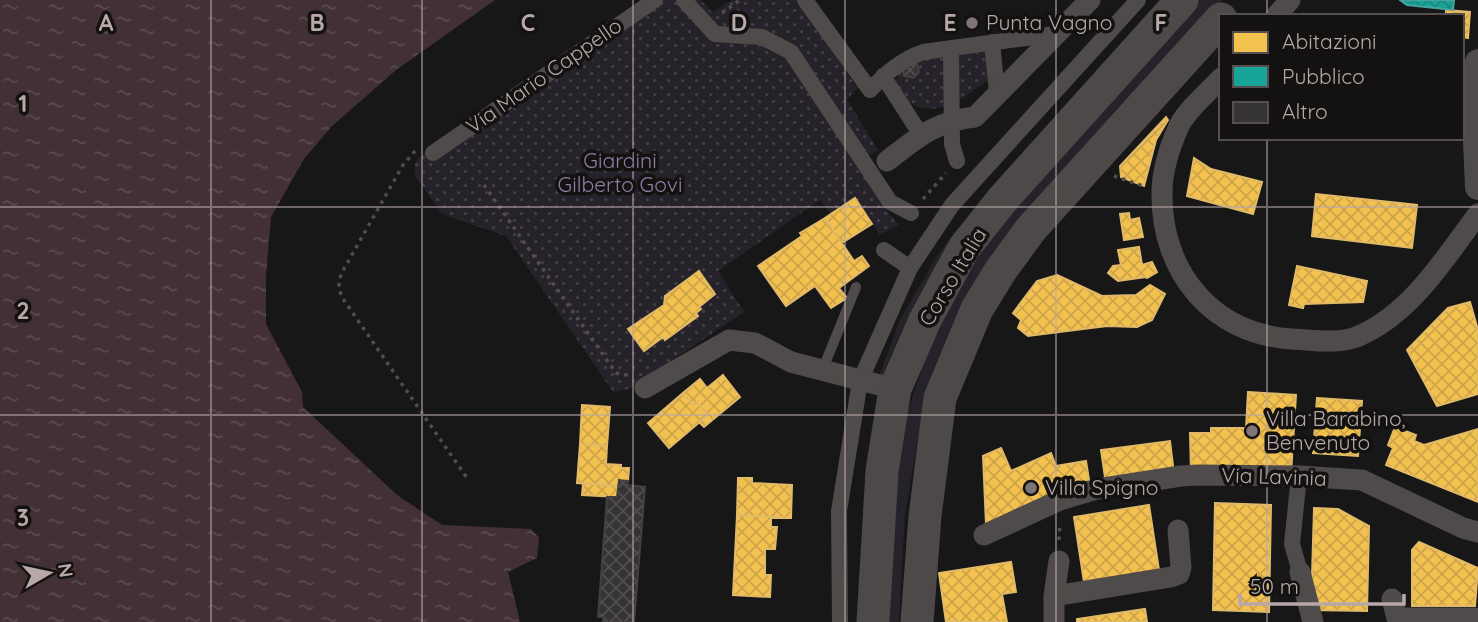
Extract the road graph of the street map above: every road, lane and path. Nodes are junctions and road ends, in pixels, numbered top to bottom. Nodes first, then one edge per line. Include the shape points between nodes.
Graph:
1 (655, 0) edge
2 (684, 0) edge
3 (804, 0) edge
4 (1090, 0) edge
5 (1138, 0) edge
6 (1182, 0) edge
7 (1238, 0) edge
8 (1290, 0) edge
9 (1226, 14) edge
10 (1278, 14) edge
11 (1219, 21) edge
12 (1055, 34) junction
13 (992, 42) junction
14 (951, 48) junction
15 (1478, 62) edge
16 (883, 76) junction
17 (1219, 80) edge
18 (997, 93) junction
19 (952, 120) junction
20 (921, 135) junction
21 (1476, 136) edge
22 (428, 148) joint
23 (887, 161) dead end
24 (957, 161) dead end
25 (1087, 168) junction
26 (484, 185) dead end
27 (1478, 187) edge
28 (1161, 192) junction
29 (911, 213) dead end
30 (1478, 214) edge
31 (884, 250) dead end
32 (910, 268) junction
33 (856, 287) dead end
34 (822, 371) junction
35 (616, 373) dead end
36 (860, 381) junction
37 (645, 388) dead end
38 (895, 389) junction
39 (1299, 476) junction
40 (467, 478) dead end
41 (1060, 500) junction
42 (1178, 530) dead end
43 (1478, 532) edge
44 (985, 535) dead end
45 (1059, 561) joint
46 (1300, 572) joint
47 (1054, 596) junction
48 (1392, 599) dead end
49 (1475, 618) dead end
50 (1447, 620) edge
51 (840, 622) edge
52 (873, 622) edge
53 (917, 622) edge
54 (1054, 622) edge
55 (1313, 622) edge

1 - 22 street, Via Mario Cappello
2 - 29 street via 715,34 762,37 791,52 890,202
3 - 16 street via 870,90
4 - 12 street
5 - 32 street, Corso Italia via 952,205
6 - 38 main road, Corso Italia via 964,248
7 - 9 main road, Corso Italia
8 - 10 street
11 - 25 main road, Corso Italia
12 - 13 street
12 - 18 street
13 - 14 street
13 - 18 street
14 - 16 street via 905,59
14 - 19 street
15 - 21 street
16 - 20 street
17 - 28 street via 1180,123
18 - 19 street via 975,117
19 - 20 street
19 - 24 street
20 - 23 street
21 - 27 street
22 - 40 path via 403,165 339,285 341,296
25 - 28 path
25 - 53 main road, Corso Italia via 1001,270 966,332 940,398
26 - 35 path
28 - 30 street via 1168,242 1189,287 1218,315 1283,338 1332,341 1359,337 1403,308
31 - 32 street
32 - 36 street, Corso Italia
33 - 34 lane
34 - 36 street
34 - 37 street via 791,362 755,343 729,341
36 - 38 street
36 - 51 street, Corso Italia via 839,511
38 - 52 main road, Corso Italia via 882,471
39 - 41 street, Via Lavinia via 1181,476 1097,489
39 - 43 street, Via Lavinia via 1362,480
39 - 46 street via 1292,544
41 - 44 street, Via Lavinia
41 - 45 path
42 - 47 street via 1181,567 1171,578
45 - 47 street
46 - 55 street
47 - 54 street
48 - 50 street via 1397,618
49 - 50 street

